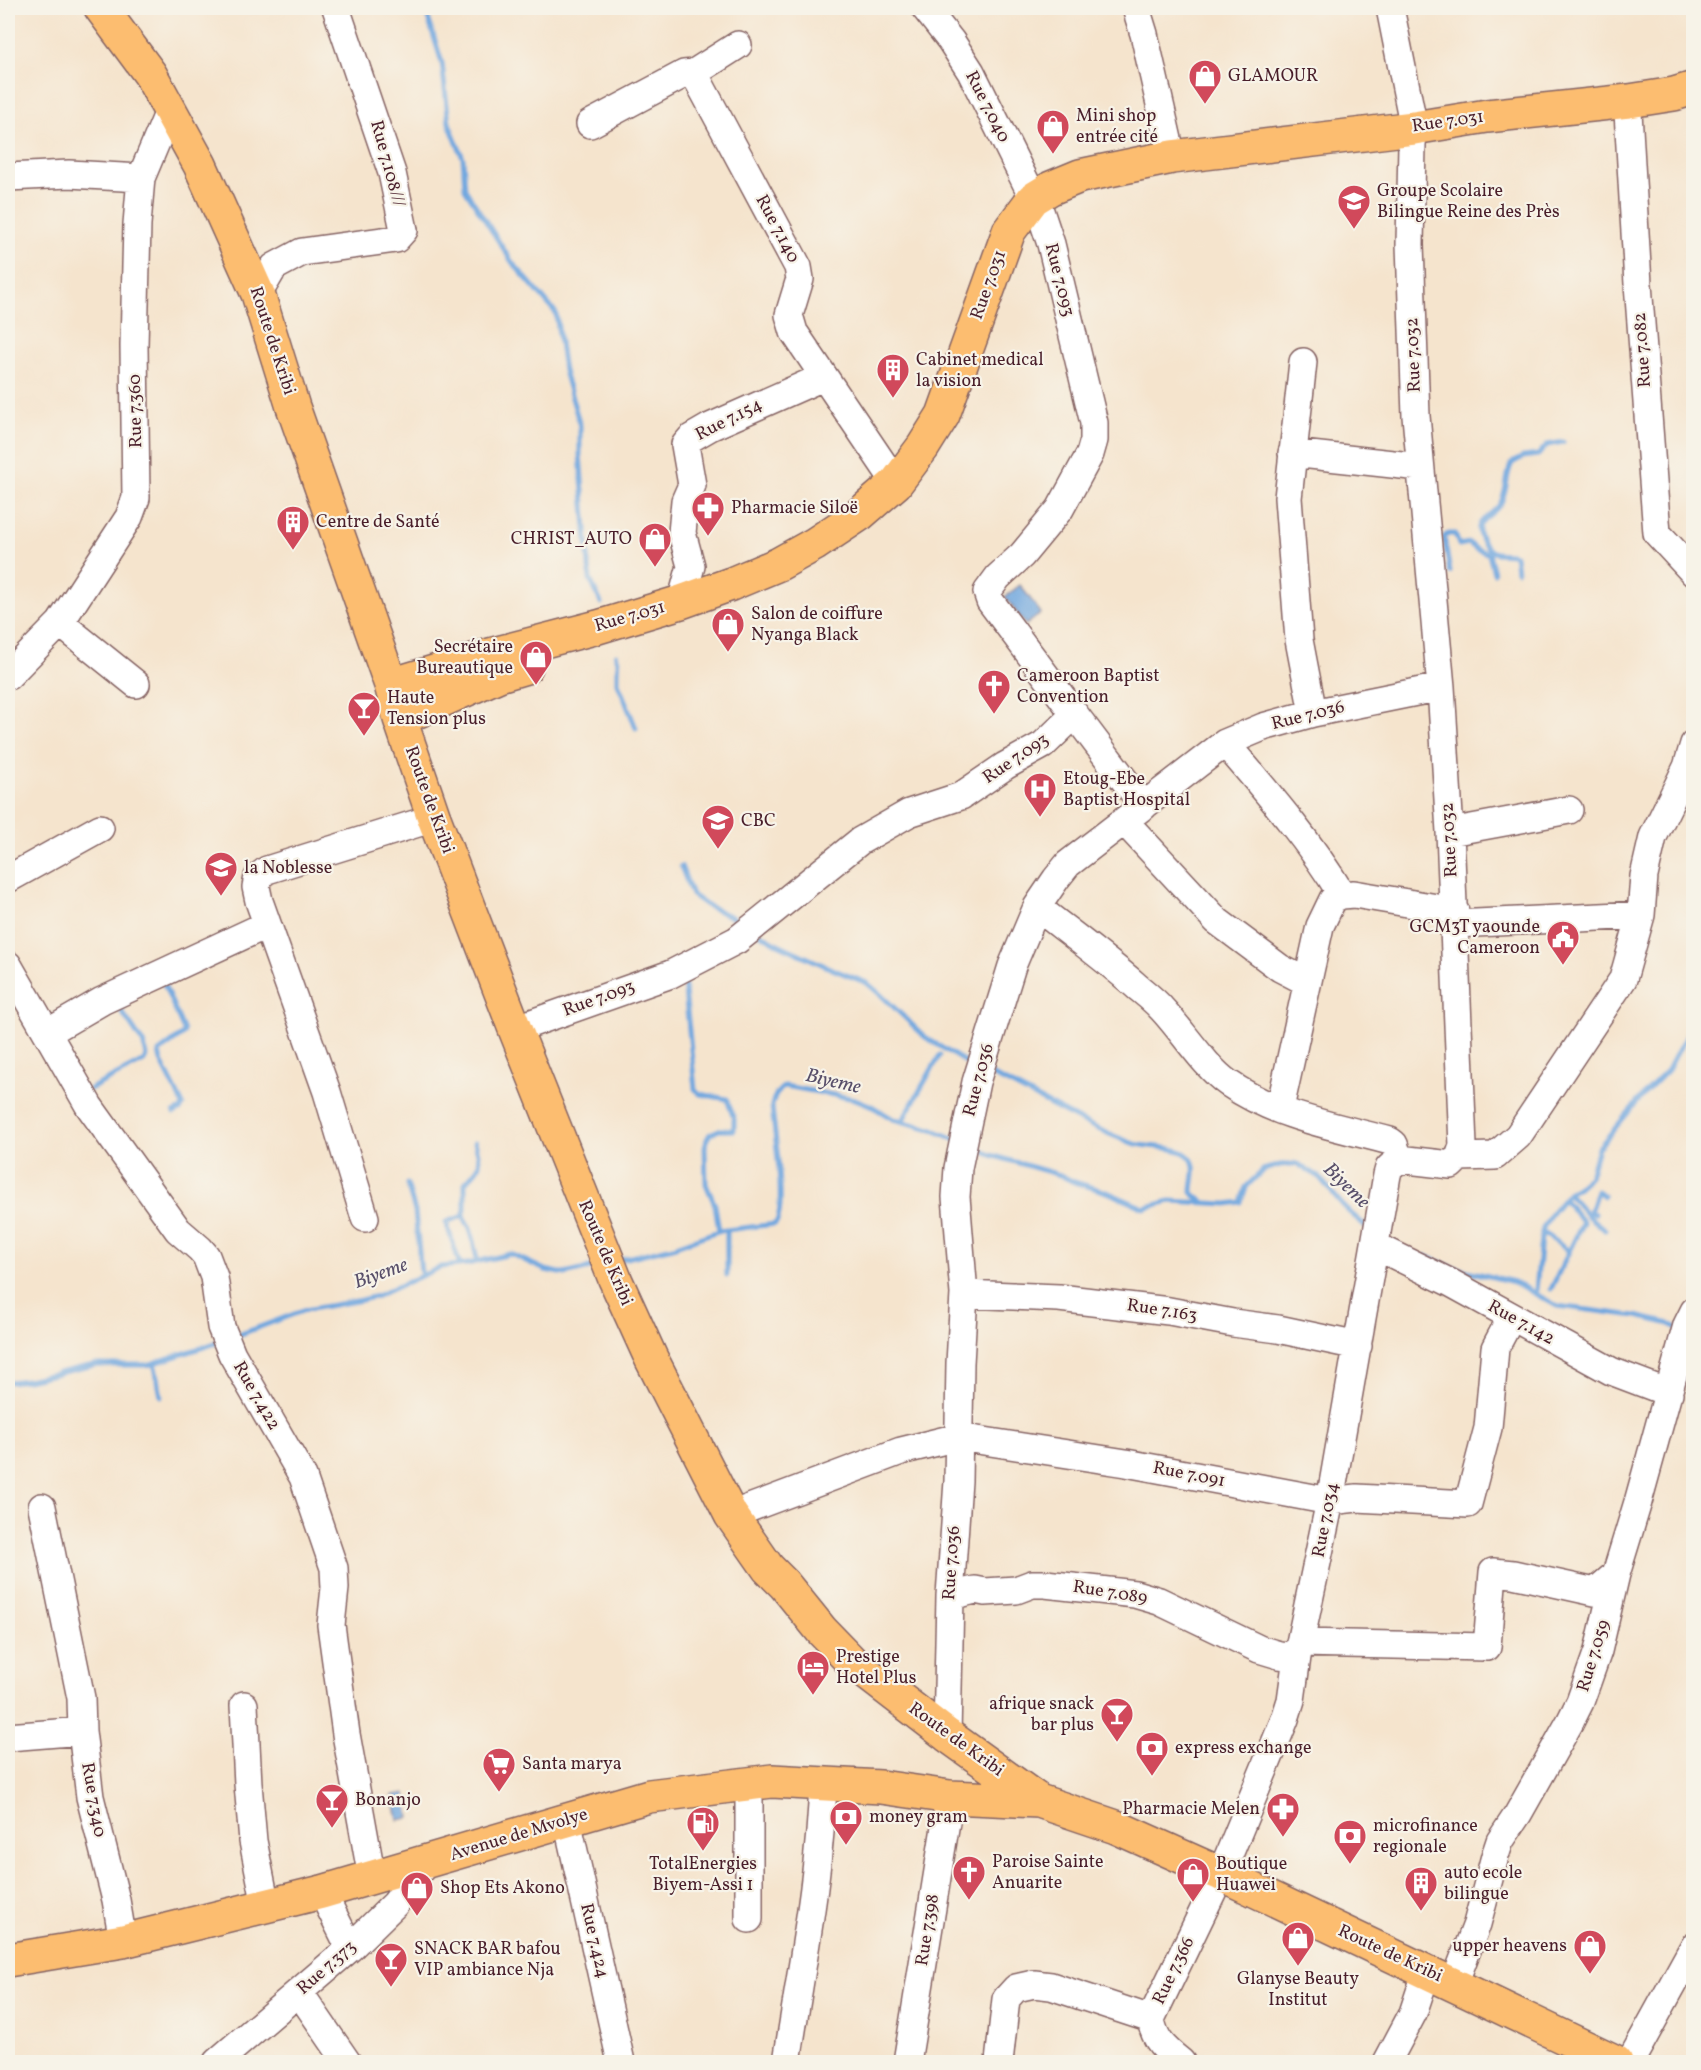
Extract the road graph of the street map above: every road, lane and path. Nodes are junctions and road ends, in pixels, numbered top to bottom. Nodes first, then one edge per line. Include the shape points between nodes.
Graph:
1 (101, 8) edge
2 (336, 8) edge
3 (925, 8) edge
4 (1136, 8) edge
5 (1390, 8) edge
6 (738, 45) dead end
7 (694, 73) junction
8 (1694, 88) edge
9 (1694, 103) edge
10 (170, 109) junction
11 (1628, 112) junction
12 (590, 124) dead end
13 (1413, 136) junction
14 (1172, 157) junction
15 (8, 177) edge
16 (141, 178) junction
17 (1037, 205) junction
18 (258, 294) junction
19 (1303, 362) dead end
20 (823, 377) junction
21 (1292, 453) junction
22 (1419, 467) junction
23 (896, 483) junction
24 (1694, 573) edge
25 (681, 602) junction
26 (60, 623) junction
27 (610, 632) junction
28 (8, 676) edge
29 (136, 684) dead end
30 (391, 685) junction
31 (1441, 687) junction
32 (1073, 712) junction
33 (1313, 713) junction
34 (400, 719) junction
35 (1225, 743) junction
36 (1694, 744) edge
37 (1569, 810) dead end
38 (1134, 813) junction
39 (434, 818) junction
40 (100, 828) dead end
41 (1450, 832) junction
42 (8, 879) edge
43 (1342, 895) junction
44 (1037, 907) junction
45 (1641, 915) junction
46 (1455, 918) junction
47 (266, 925) junction
48 (8, 965) edge
49 (1307, 982) junction
50 (515, 1029) junction
51 (47, 1033) junction
52 (1268, 1106) junction
53 (1459, 1157) junction
54 (1399, 1159) junction
55 (365, 1218) dead end
56 (1376, 1246) junction
57 (964, 1294) junction
58 (1694, 1311) edge
59 (1511, 1318) junction
60 (1358, 1346) junction
61 (1669, 1393) junction
62 (958, 1437) junction
63 (1330, 1501) junction
64 (42, 1507) dead end
65 (731, 1515) junction
66 (1616, 1574) junction
67 (950, 1596) junction
68 (1298, 1650) junction
69 (244, 1705) dead end
70 (82, 1731) junction
71 (947, 1735) junction
72 (8, 1737) edge
73 (823, 1782) junction
74 (749, 1783) junction
75 (950, 1797) junction
76 (1039, 1801) junction
77 (567, 1820) junction
78 (426, 1862) junction
79 (1221, 1874) junction
80 (372, 1878) junction
81 (322, 1892) junction
82 (266, 1906) junction
83 (749, 1919) dead end
84 (123, 1941) junction
85 (1694, 1946) edge
86 (350, 1948) junction
87 (8, 1960) edge
88 (1440, 1977) junction
89 (299, 1992) junction
90 (1151, 2019) junction
91 (217, 2062) edge
92 (348, 2062) edge
93 (621, 2062) edge
94 (787, 2062) edge
95 (907, 2062) edge
96 (999, 2062) edge
97 (1181, 2062) edge
98 (1387, 2062) edge
99 (1616, 2062) edge
100 (1630, 2062) edge

1 - 10 main road, Route de Kribi via 150,74
2 - 18 street, Rue 7.108/// via 392,173 404,230 396,239 302,252 274,267
3 - 17 street, Rue 7.040 via 971,72
4 - 14 street
5 - 13 street, Rue 7.032
6 - 7 street
7 - 12 street via 684,74
7 - 20 street, Rue 7.140 via 798,267 800,279 789,315 794,332
8 - 13 main road, Rue 7.031 via 1629,101 1487,117
9 - 11 main road, Rue 7.031
10 - 16 street, Rue 7.360
10 - 18 main road, Route de Kribi via 200,165
11 - 13 main road, Rue 7.031
11 - 24 street, Rue 7.082 via 1657,534
13 - 14 main road, Rue 7.031
13 - 17 main road, Rue 7.031 via 1124,183
13 - 22 street, Rue 7.032 via 1410,244
14 - 17 main road, Rue 7.031 via 1080,176 1051,188
15 - 16 street via 69,174
16 - 26 street, Rue 7.360 via 134,346 136,498 129,516
17 - 23 main road, Rue 7.031 via 1009,231 943,415
17 - 27 main road, Rue 7.031 via 992,332 947,437 925,469 893,502 854,535 782,577 661,624
17 - 32 street, Rue 7.093 via 1051,244 1094,423 1094,440 1060,509 987,592
18 - 30 main road, Route de Kribi via 293,407
19 - 21 street
20 - 23 street, Rue 7.140
20 - 25 street, Rue 7.154 via 710,427 685,445 692,485 685,501 682,533 690,566
21 - 22 street
21 - 33 street via 1288,498 1299,640
22 - 31 street, Rue 7.032
23 - 25 main road, Rue 7.031 via 860,514 779,564
25 - 27 main road, Rue 7.031
26 - 28 street, Rue 7.360
26 - 29 street
27 - 30 main road, Rue 7.031 via 490,655
27 - 34 main road, Rue 7.031
30 - 34 main road, Route de Kribi
31 - 33 street, Rue 7.036
31 - 41 street, Rue 7.032
32 - 38 street
32 - 50 street, Rue 7.093 via 1042,745 962,796 909,813 860,841 737,940 671,974
33 - 35 street, Rue 7.036
34 - 39 main road, Route de Kribi
35 - 38 street, Rue 7.036
35 - 43 street via 1293,823
36 - 45 street via 1653,837
37 - 41 street
38 - 44 street, Rue 7.036 via 1068,864
38 - 49 street via 1217,921 1280,968
39 - 47 street via 267,870 258,877 256,887
39 - 50 main road, Route de Kribi
40 - 42 street
41 - 46 street, Rue 7.032
43 - 46 street via 1354,894
43 - 49 street via 1334,899 1320,927
44 - 52 street via 1160,1007 1227,1082
44 - 57 street, Rue 7.036 via 1012,966 980,1073 958,1168 956,1197
45 - 46 street
45 - 53 street via 1623,979 1518,1136 1495,1156
46 - 53 street, Rue 7.032 via 1463,1146
47 - 51 street via 102,1001
47 - 55 street via 327,1092
48 - 51 street, Rue 7.422
49 - 52 street via 1282,1099
50 - 65 main road, Route de Kribi via 609,1265 651,1358
51 - 80 street, Rue 7.422 via 88,1106 178,1230 206,1256 214,1276 221,1327 232,1354 303,1477 334,1568 331,1625
52 - 54 street via 1329,1127 1390,1141
53 - 54 street via 1451,1165
54 - 56 street, Rue 7.034 via 1387,1175
56 - 59 street, Rue 7.142
56 - 60 street, Rue 7.034
57 - 60 street, Rue 7.163 via 1059,1298 1170,1311
57 - 62 street, Rue 7.036
58 - 61 street, Rue 7.059
59 - 61 street, Rue 7.142 via 1611,1371
59 - 63 street, Rue 7.091 via 1495,1348 1488,1428 1468,1504 1357,1498
60 - 63 street, Rue 7.034
61 - 66 street, Rue 7.059
62 - 63 street, Rue 7.091
62 - 65 street, Rue 7.091 via 901,1451
62 - 67 street, Rue 7.036
63 - 68 street, Rue 7.034
64 - 70 street, Rue 7.340 via 81,1698
65 - 71 main road, Route de Kribi via 768,1568 833,1643
66 - 68 street, Rue 7.089 via 1595,1592 1493,1572 1488,1647
66 - 88 street, Rue 7.059 via 1598,1652 1580,1702 1500,1841 1477,1924
67 - 68 street, Rue 7.089 via 975,1590 1016,1590 1032,1584 1135,1594 1159,1601 1259,1649 1279,1655
67 - 71 street, Rue 7.036
68 - 79 street, Rue 7.034 via 1286,1719
69 - 82 street via 253,1840
70 - 72 street
70 - 84 street, Rue 7.340 via 90,1797
71 - 76 main road, Route de Kribi
73 - 74 main road, Avenue de Mvolye
73 - 75 main road, Avenue de Mvolye
73 - 94 street via 811,1913
74 - 77 main road, Avenue de Mvolye via 649,1796
74 - 83 street
75 - 76 main road, Avenue de Mvolye
75 - 95 street, Rue 7.398
76 - 79 main road, Route de Kribi via 1116,1827
77 - 78 main road, Avenue de Mvolye
77 - 93 street, Rue 7.424
78 - 80 main road, Avenue de Mvolye
78 - 86 street, Rue 7.373 via 395,1904
79 - 88 main road, Route de Kribi
79 - 90 street, Rue 7.366
80 - 81 main road, Avenue de Mvolye
81 - 82 main road, Avenue de Mvolye
81 - 86 street
82 - 84 main road, Avenue de Mvolye
84 - 87 main road, Avenue de Mvolye
85 - 100 street
86 - 89 street, Rue 7.373
88 - 98 street, Rue 7.059 via 1413,2013
88 - 99 main road, Route de Kribi
89 - 91 street, Rue 7.373
89 - 92 street
90 - 96 street via 1051,1986 1016,1988 1006,1999
90 - 97 street, Rue 7.366 via 1153,2033

